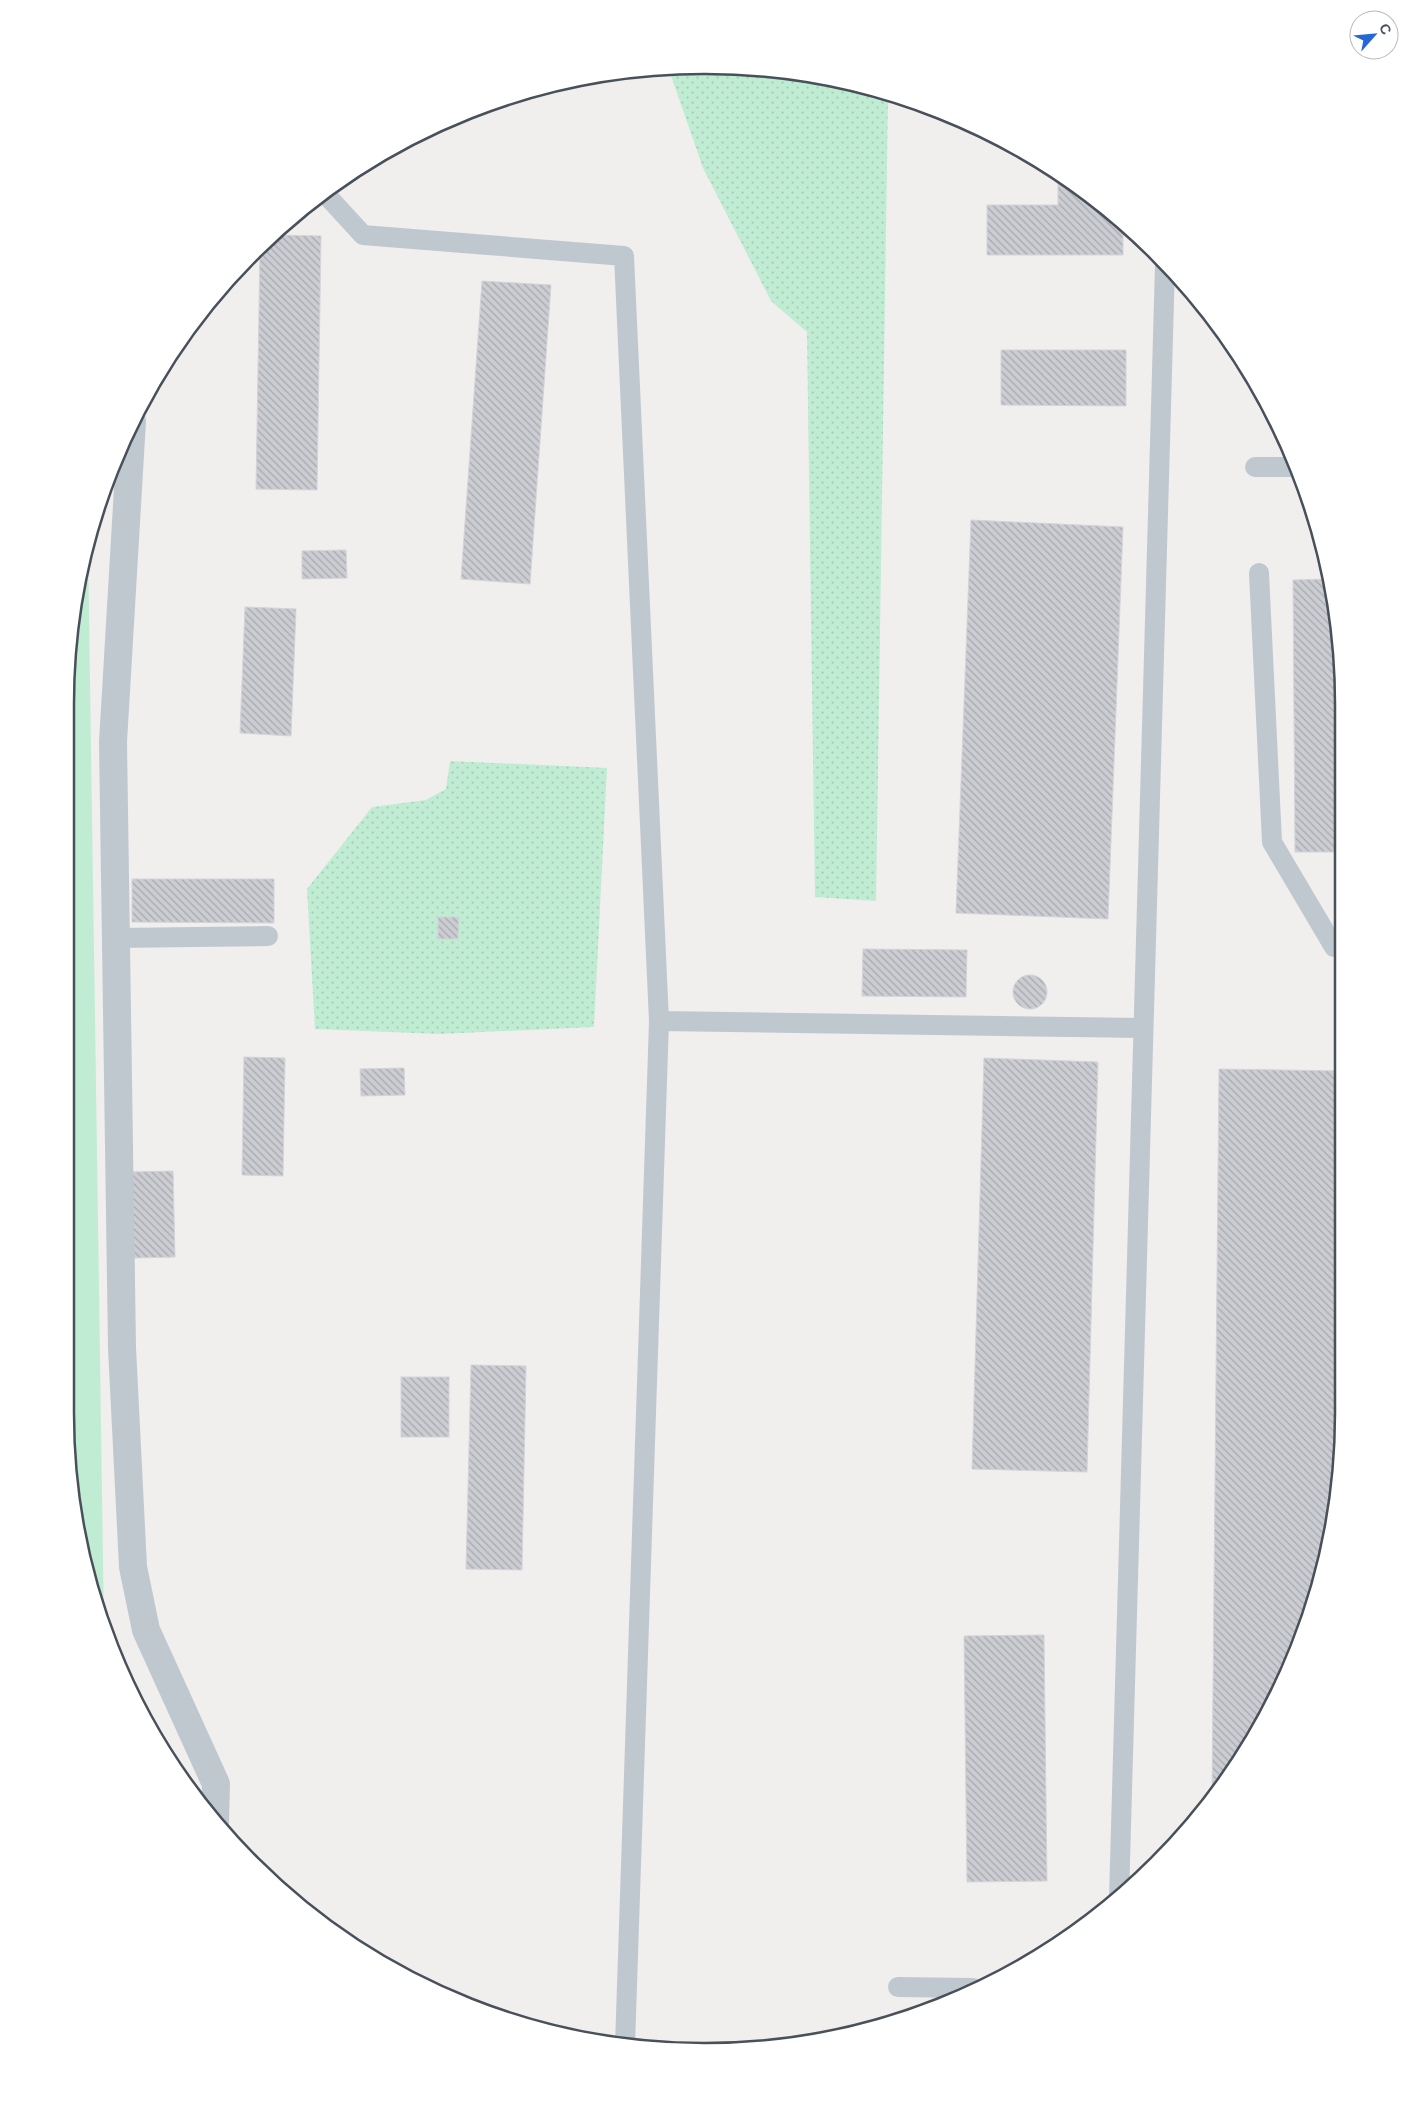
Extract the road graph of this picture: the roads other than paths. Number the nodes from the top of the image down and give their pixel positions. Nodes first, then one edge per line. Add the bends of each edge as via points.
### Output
1 (329, 198) edge
2 (1165, 273) edge
3 (131, 444) edge
4 (1255, 467) dead end
5 (1289, 467) edge
6 (1260, 573) dead end
7 (268, 936) dead end
8 (116, 938) junction
9 (1335, 947) edge
10 (658, 1021) junction
11 (1143, 1028) junction
12 (216, 1811) edge
13 (1119, 1888) edge
14 (898, 1987) dead end
15 (962, 1988) edge
16 (625, 2038) edge

1 - 10 lane via 364,236 624,256
2 - 11 lane
3 - 8 street via 113,742
4 - 5 lane
6 - 9 lane via 1272,842
7 - 8 lane
8 - 12 street via 122,1348 133,1567 146,1630 216,1784
10 - 11 lane
10 - 16 lane
11 - 13 lane
14 - 15 lane

